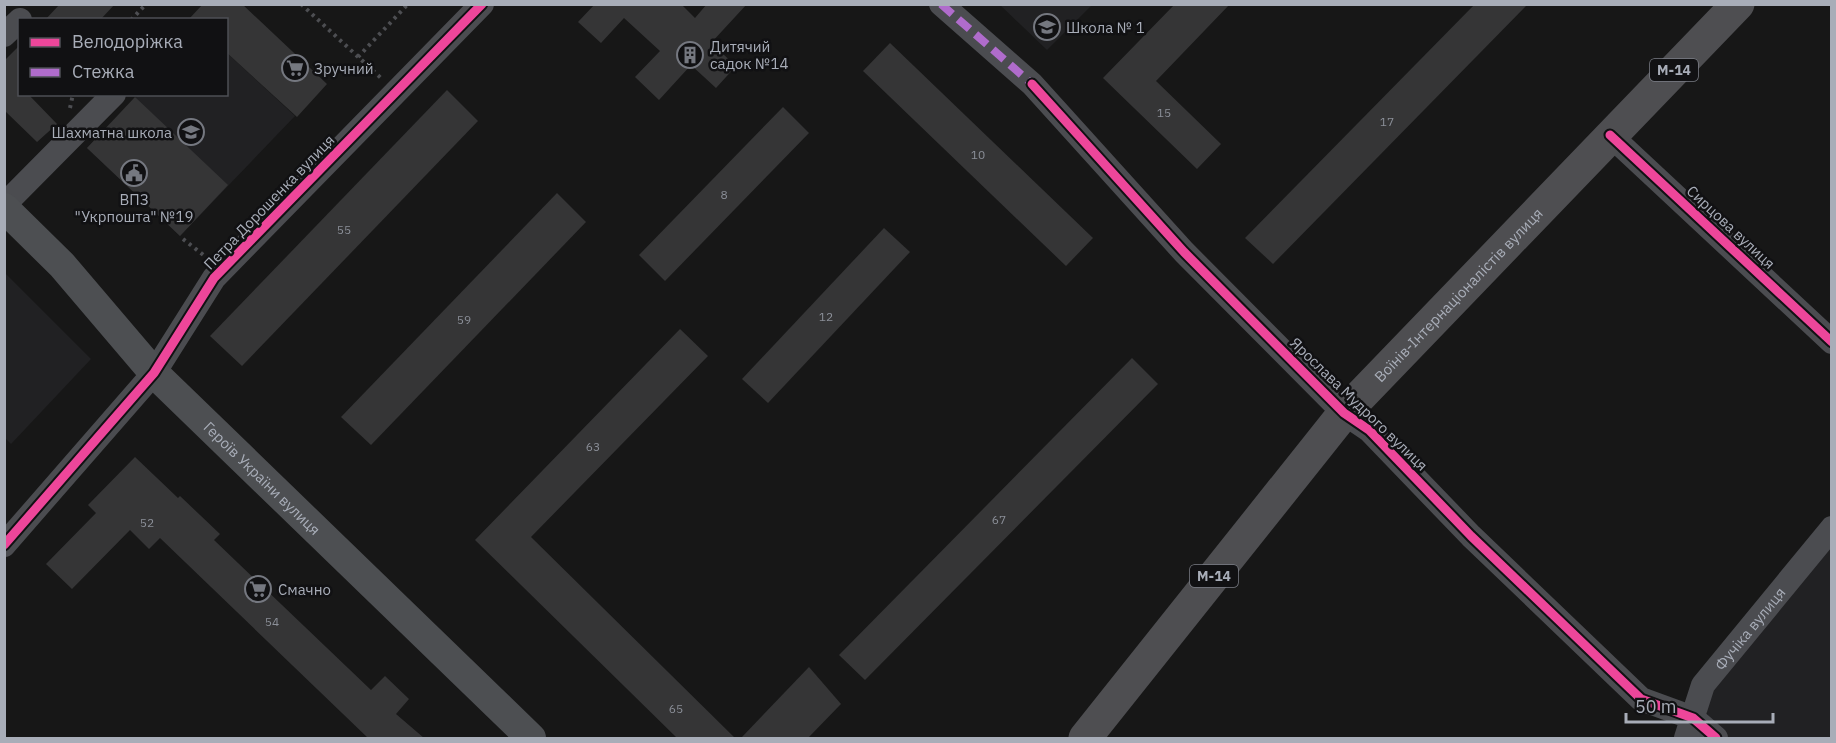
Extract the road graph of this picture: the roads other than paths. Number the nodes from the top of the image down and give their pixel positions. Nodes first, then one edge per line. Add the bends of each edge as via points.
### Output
1 (35, 4) edge
2 (482, 4) edge
3 (941, 4) edge
4 (1738, 4) edge
5 (22, 18) edge
6 (18, 22) edge
7 (4, 35) edge
8 (112, 96) edge
9 (1610, 135) junction
10 (4, 206) edge
11 (1832, 342) edge
12 (154, 373) junction
13 (1344, 413) junction
14 (1832, 528) edge
15 (4, 545) edge
16 (1689, 728) edge
17 (531, 738) edge
18 (1085, 738) edge
19 (1716, 738) edge

1 - 5 street
2 - 12 street, Петра Дорошенка вулиця via 214,278
3 - 13 street, Ярослава Мудрого вулиця via 1032,84 1184,252
4 - 9 highway, Воїнів-Інтернаціоналістів вулиця / М-14
6 - 7 street
8 - 10 street
9 - 11 street, Сирцова вулиця
9 - 13 highway, Воїнів-Інтернаціоналістів вулиця / М-14
10 - 12 main road, Героїв України вулиця via 62,265
12 - 15 street, Петра Дорошенка вулиця
12 - 17 main road, Героїв України вулиця
13 - 16 street, Ярослава Мудрого вулиця via 1369,430 1471,536 1641,699
13 - 18 highway, Воїнів-Інтернаціоналістів вулиця / М-14
14 - 16 street, Фучіка вулиця via 1703,685
16 - 19 street, Ярослава Мудрого вулиця

